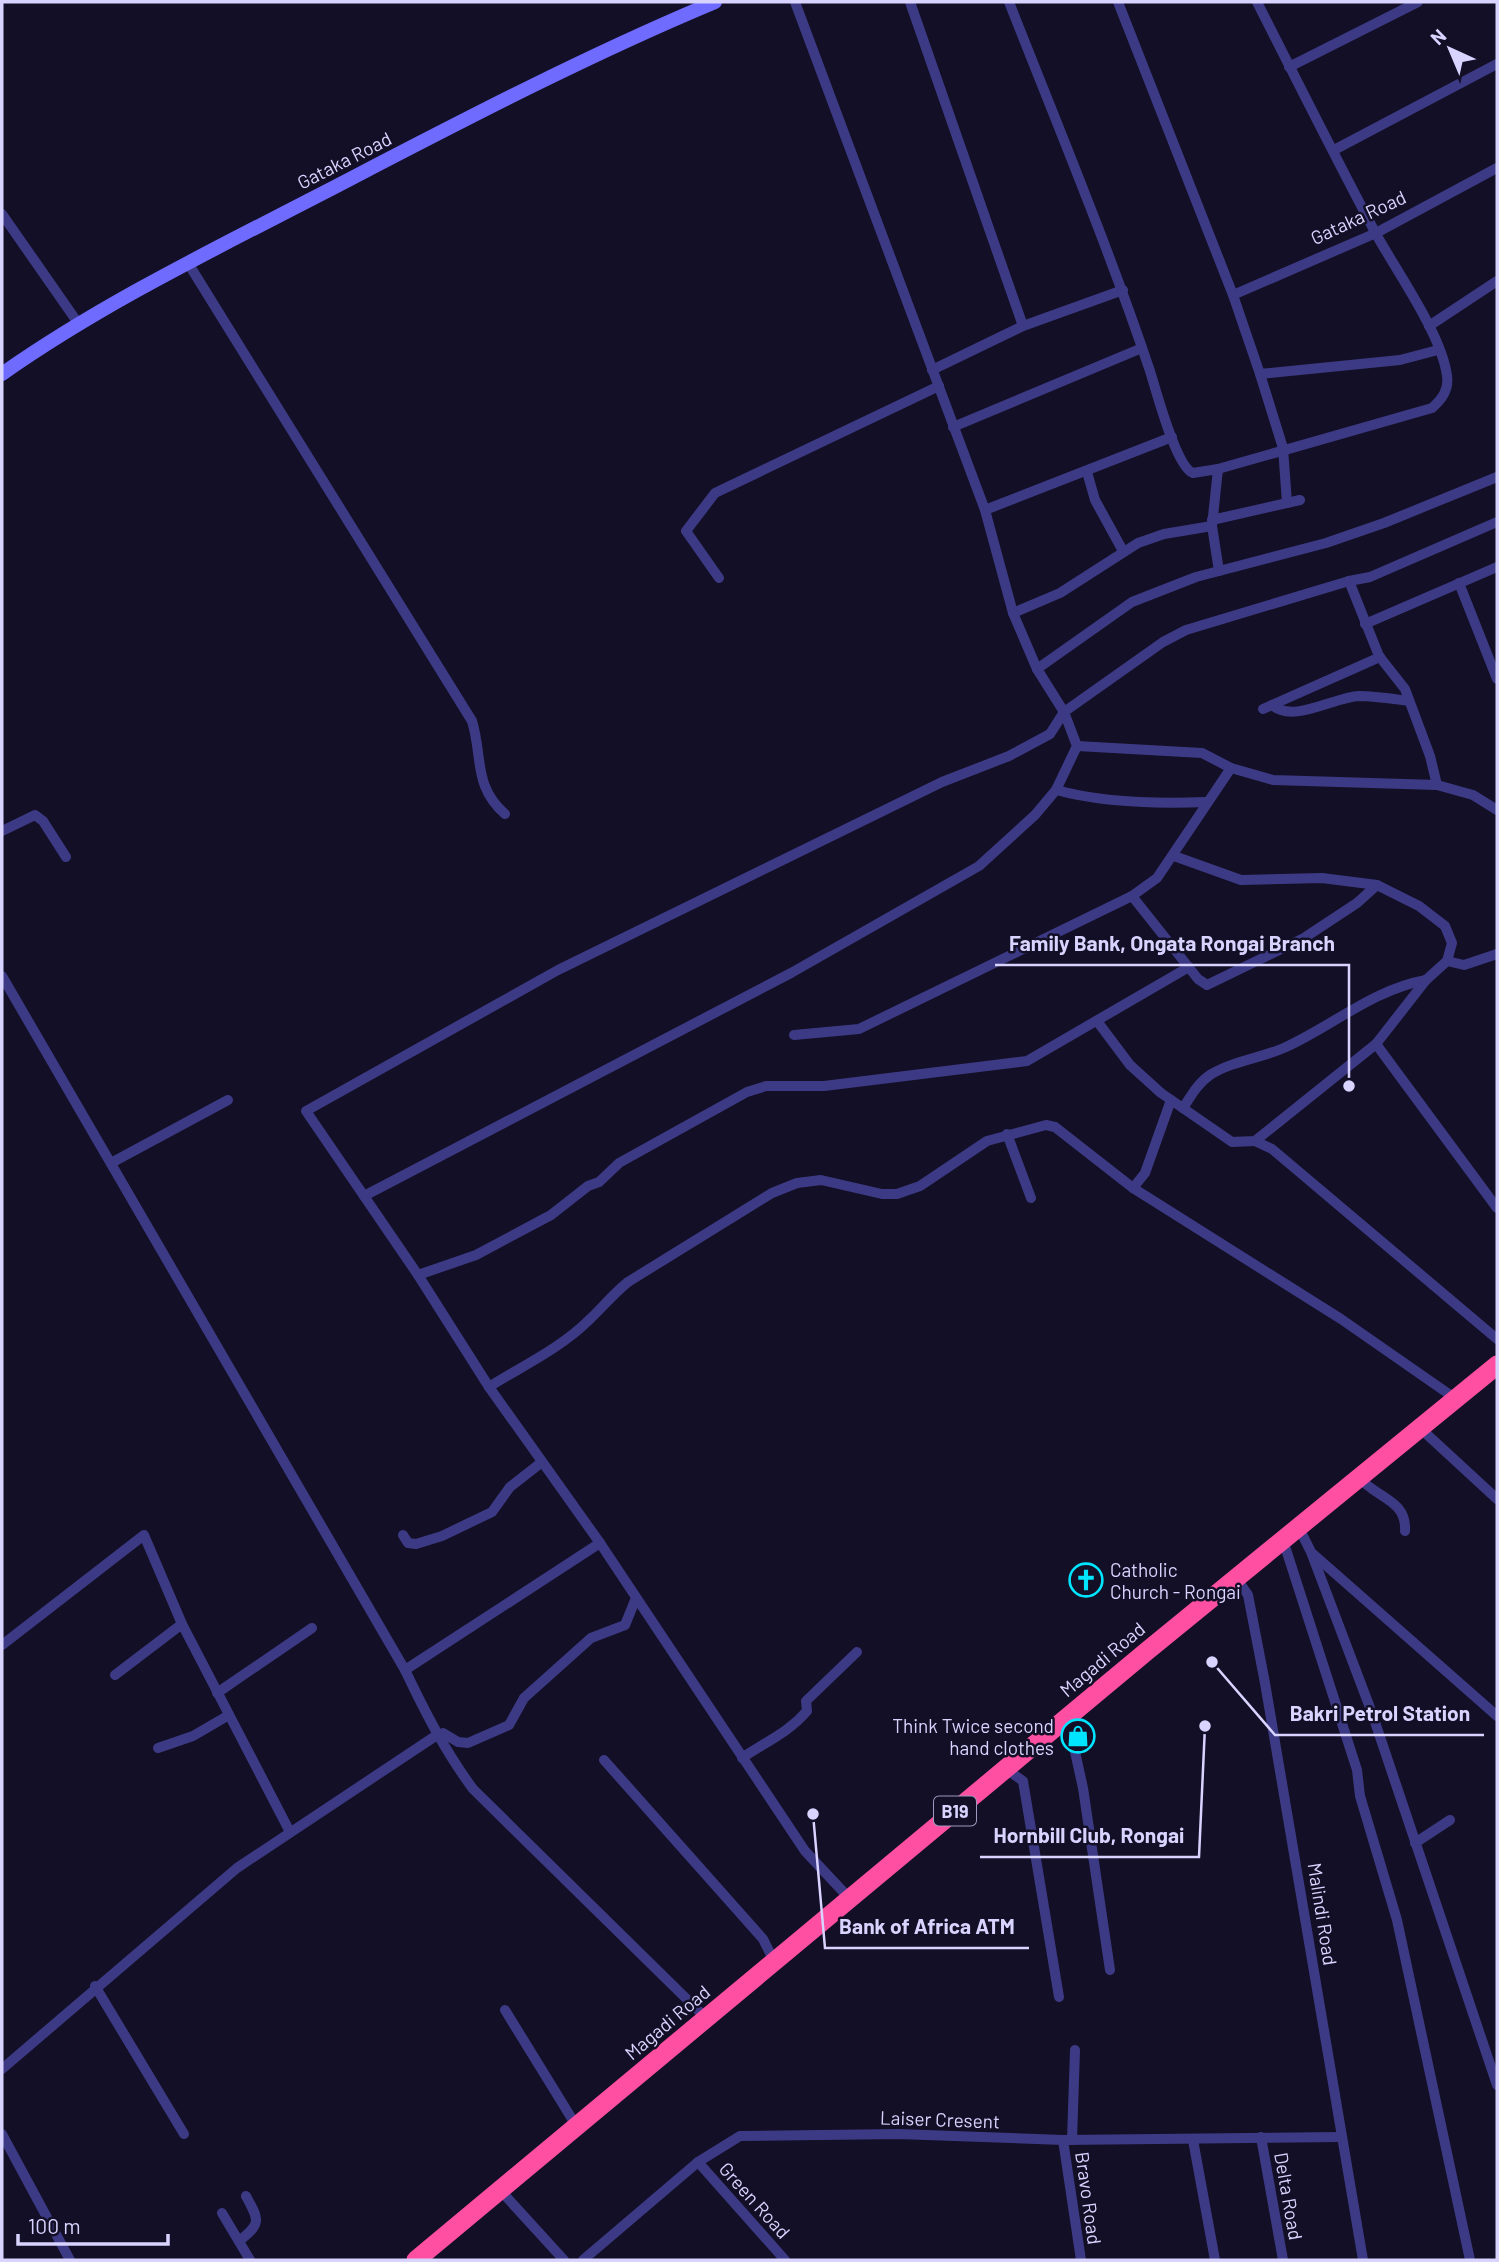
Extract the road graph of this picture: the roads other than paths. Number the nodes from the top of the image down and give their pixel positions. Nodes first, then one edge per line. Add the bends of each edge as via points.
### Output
1 (715, 2) edge
2 (795, 2) edge
3 (910, 2) edge
4 (1009, 2) edge
5 (1118, 2) edge
6 (1256, 2) edge
7 (1418, 2) edge
8 (1497, 64) edge
9 (1289, 67) junction
10 (1334, 149) junction
11 (1497, 168) edge
12 (2, 214) edge
13 (1376, 233) junction
14 (188, 263) junction
15 (1497, 281) edge
16 (1123, 290) junction
17 (1233, 295) junction
18 (78, 323) junction
19 (1023, 326) junction
20 (1429, 326) junction
21 (1142, 348) junction
22 (1438, 350) junction
23 (932, 370) junction
24 (2, 374) edge
25 (1260, 374) junction
26 (939, 386) junction
27 (953, 427) junction
28 (1172, 437) junction
29 (1283, 448) junction
30 (1217, 469) junction
31 (1087, 472) junction
32 (1497, 477) edge
33 (1300, 500) dead end
34 (1287, 503) junction
35 (985, 510) junction
36 (1497, 522) edge
37 (1212, 523) junction
38 (1123, 551) junction
39 (1497, 566) edge
40 (1219, 570) junction
41 (719, 578) dead end
42 (1349, 581) junction
43 (1459, 583) junction
44 (1013, 613) junction
45 (1366, 624) junction
46 (1380, 657) junction
47 (1037, 669) junction
48 (1497, 679) edge
49 (1409, 701) junction
50 (1064, 712) junction
51 (1077, 746) junction
52 (1231, 768) junction
53 (1437, 785) junction
54 (1056, 790) junction
55 (1206, 802) junction
56 (1497, 810) edge
57 (505, 814) dead end
58 (2, 831) edge
59 (1174, 856) junction
60 (66, 858) dead end
61 (1377, 885) junction
62 (1132, 896) junction
63 (1497, 954) edge
64 (1447, 961) junction
65 (1189, 967) junction
66 (2, 976) edge
67 (1426, 980) junction
68 (1097, 1021) junction
69 (794, 1035) dead end
70 (1376, 1044) junction
71 (228, 1100) dead end
72 (1171, 1100) junction
73 (1183, 1108) junction
74 (1007, 1135) junction
75 (1255, 1141) junction
76 (111, 1163) junction
77 (1133, 1188) junction
78 (364, 1196) junction
79 (1031, 1198) dead end
80 (1497, 1208) edge
81 (418, 1275) junction
82 (1497, 1339) edge
83 (1495, 1372) edge
84 (489, 1387) junction
85 (1456, 1399) junction
86 (1420, 1428) junction
87 (542, 1462) junction
88 (1359, 1477) junction
89 (1497, 1499) edge
90 (1299, 1528) junction
91 (1405, 1531) dead end
92 (403, 1535) dead end
93 (1283, 1540) junction
94 (600, 1543) junction
95 (1311, 1552) junction
96 (1236, 1578) junction
97 (636, 1598) junction
98 (182, 1624) junction
99 (312, 1628) dead end
100 (2, 1645) edge
101 (857, 1652) dead end
102 (405, 1670) junction
103 (115, 1675) dead end
104 (217, 1693) junction
105 (229, 1715) junction
106 (1497, 1716) edge
107 (1061, 1722) junction
108 (440, 1734) junction
109 (158, 1748) dead end
110 (742, 1758) junction
111 (604, 1760) dead end
112 (1006, 1769) junction
113 (1450, 1820) dead end
114 (290, 1832) junction
115 (1415, 1843) junction
116 (850, 1899) junction
117 (774, 1961) junction
118 (1110, 1970) dead end
119 (95, 1986) junction
120 (1059, 1997) dead end
121 (505, 2010) dead end
122 (706, 2018) junction
123 (1075, 2050) dead end
124 (2, 2069) edge
125 (1497, 2085) edge
126 (577, 2127) junction
127 (2, 2134) edge
128 (184, 2134) dead end
129 (1261, 2137) junction
130 (1340, 2137) junction
131 (1067, 2140) junction
132 (1194, 2140) junction
133 (698, 2162) junction
134 (500, 2190) junction
135 (246, 2196) dead end
136 (222, 2213) dead end
137 (239, 2241) junction
138 (70, 2260) edge
139 (250, 2260) edge
140 (416, 2260) edge
141 (564, 2260) edge
142 (583, 2260) edge
143 (785, 2260) edge
144 (1081, 2260) edge
145 (1215, 2260) edge
146 (1283, 2260) edge
147 (1363, 2260) edge
148 (1469, 2260) edge

1 - 14 street, Gataka Road via 552,74
2 - 23 street
3 - 19 street
4 - 16 street
5 - 17 street
6 - 9 street
7 - 9 street
8 - 10 street
9 - 10 street
10 - 13 street
11 - 13 street, Gataka Road
12 - 18 street
13 - 17 street, Gataka Road
13 - 20 street
14 - 18 street, Gataka Road
14 - 57 street via 472,721 486,795
15 - 20 street
16 - 19 street
16 - 21 street
17 - 25 street
18 - 24 street, Gataka Road
19 - 23 street
20 - 22 street
21 - 27 street
21 - 28 street
22 - 25 street via 1400,360
22 - 29 street via 1447,387 1432,408
23 - 26 street
25 - 29 street
26 - 27 street
26 - 41 street via 712,496 686,531
27 - 35 street
28 - 30 street via 1188,471
28 - 31 street
29 - 30 street
29 - 34 street
30 - 37 street
31 - 35 street
31 - 38 street
32 - 40 street via 1326,543
33 - 34 street
34 - 37 street
35 - 44 street
36 - 42 street via 1390,570
37 - 38 street via 1164,534
37 - 40 street
38 - 44 street via 1060,593
39 - 43 street
40 - 47 street via 1132,602
42 - 45 street
42 - 50 street via 1186,630
43 - 45 street
43 - 48 street
44 - 47 street
45 - 46 street
46 - 49 street
46 - 49 street via 1268,707 1301,710 1358,696
47 - 50 street
49 - 53 street
50 - 51 street
50 - 78 street via 1050,734 1009,756 942,782 558,971 306,1111
51 - 52 street via 1202,753
51 - 54 street
52 - 53 street via 1273,780
52 - 55 street
53 - 56 street via 1473,795
54 - 55 street via 1165,804
54 - 78 street via 979,866 791,974
55 - 59 street
58 - 60 street via 34,815 43,821
59 - 61 street via 1241,880 1322,877
59 - 62 street via 1157,878
61 - 64 street via 1419,906 1445,926 1452,943
61 - 65 street via 1304,938 1216,984 1207,985
62 - 65 street
62 - 69 street via 859,1028
63 - 64 street via 1464,965
64 - 67 street
65 - 68 street
66 - 76 street
67 - 70 street
67 - 73 street via 1398,985 1294,1043 1211,1074
68 - 72 street via 1130,1065
68 - 81 street via 1027,1061 824,1086 766,1086 747,1092 619,1163 600,1182 551,1215 476,1255
70 - 75 street
70 - 80 street
71 - 76 street
72 - 73 street
72 - 77 street via 1145,1173
73 - 75 street via 1233,1142
74 - 77 street via 1030,1127 1055,1127
74 - 79 street
74 - 84 street via 987,1141 919,1186 897,1195 821,1180 772,1193 628,1282 571,1334
75 - 82 street via 1272,1149
76 - 102 street
77 - 85 street via 1341,1319
78 - 81 street
81 - 84 street
83 - 85 highway, Magadi Road / B19
84 - 87 street
85 - 86 highway, Magadi Road / B19
86 - 88 highway, Magadi Road / B19
86 - 89 street
87 - 92 street via 510,1487 492,1513 416,1544 408,1543
87 - 94 street
88 - 90 highway, Magadi Road / B19
88 - 91 street via 1369,1490 1397,1504 1406,1519
90 - 93 highway, Magadi Road / B19
90 - 95 street
93 - 96 highway, Magadi Road / B19
93 - 148 street via 1357,1770 1360,1796 1397,1920
94 - 97 street
94 - 102 street
95 - 106 street
95 - 115 street
96 - 107 highway, Magadi Road / B19
96 - 130 street, Malindi Road via 1248,1595 1265,1683
97 - 108 street via 625,1625 591,1638 524,1698 509,1726 468,1743
97 - 110 street
98 - 100 street via 146,1537 140,1535
98 - 103 street
98 - 104 street
99 - 104 street
101 - 110 street via 806,1701 807,1711 788,1732
102 - 108 street
104 - 105 street
105 - 109 street via 193,1736
105 - 114 street
107 - 112 highway, Magadi Road / B19
107 - 118 street via 1072,1738 1078,1763
108 - 114 street
108 - 122 street via 473,1789
110 - 116 street via 805,1851
111 - 117 street via 763,1939
112 - 116 highway, Magadi Road / B19
112 - 120 street via 1023,1781
113 - 115 street
114 - 119 street via 237,1868
115 - 125 street
116 - 117 highway, Magadi Road / B19
117 - 122 highway, Magadi Road / B19
119 - 124 street
119 - 128 street
121 - 126 street
122 - 126 highway, Magadi Road / B19
123 - 131 street, Bravo Road
126 - 134 highway, Magadi Road / B19
127 - 138 street
129 - 130 street, Laiser Cresent
129 - 132 street, Laiser Cresent
129 - 146 street, Delta Road
130 - 147 street, Malindi Road
131 - 132 street, Laiser Cresent
131 - 133 street, Laiser Cresent via 898,2134 740,2136
131 - 144 street, Bravo Road
132 - 145 street
133 - 142 street, Laiser Cresent
133 - 143 street, Green Road
134 - 140 highway, Magadi Road / B19
134 - 141 street
135 - 137 street via 257,2218
136 - 137 street
137 - 139 street

